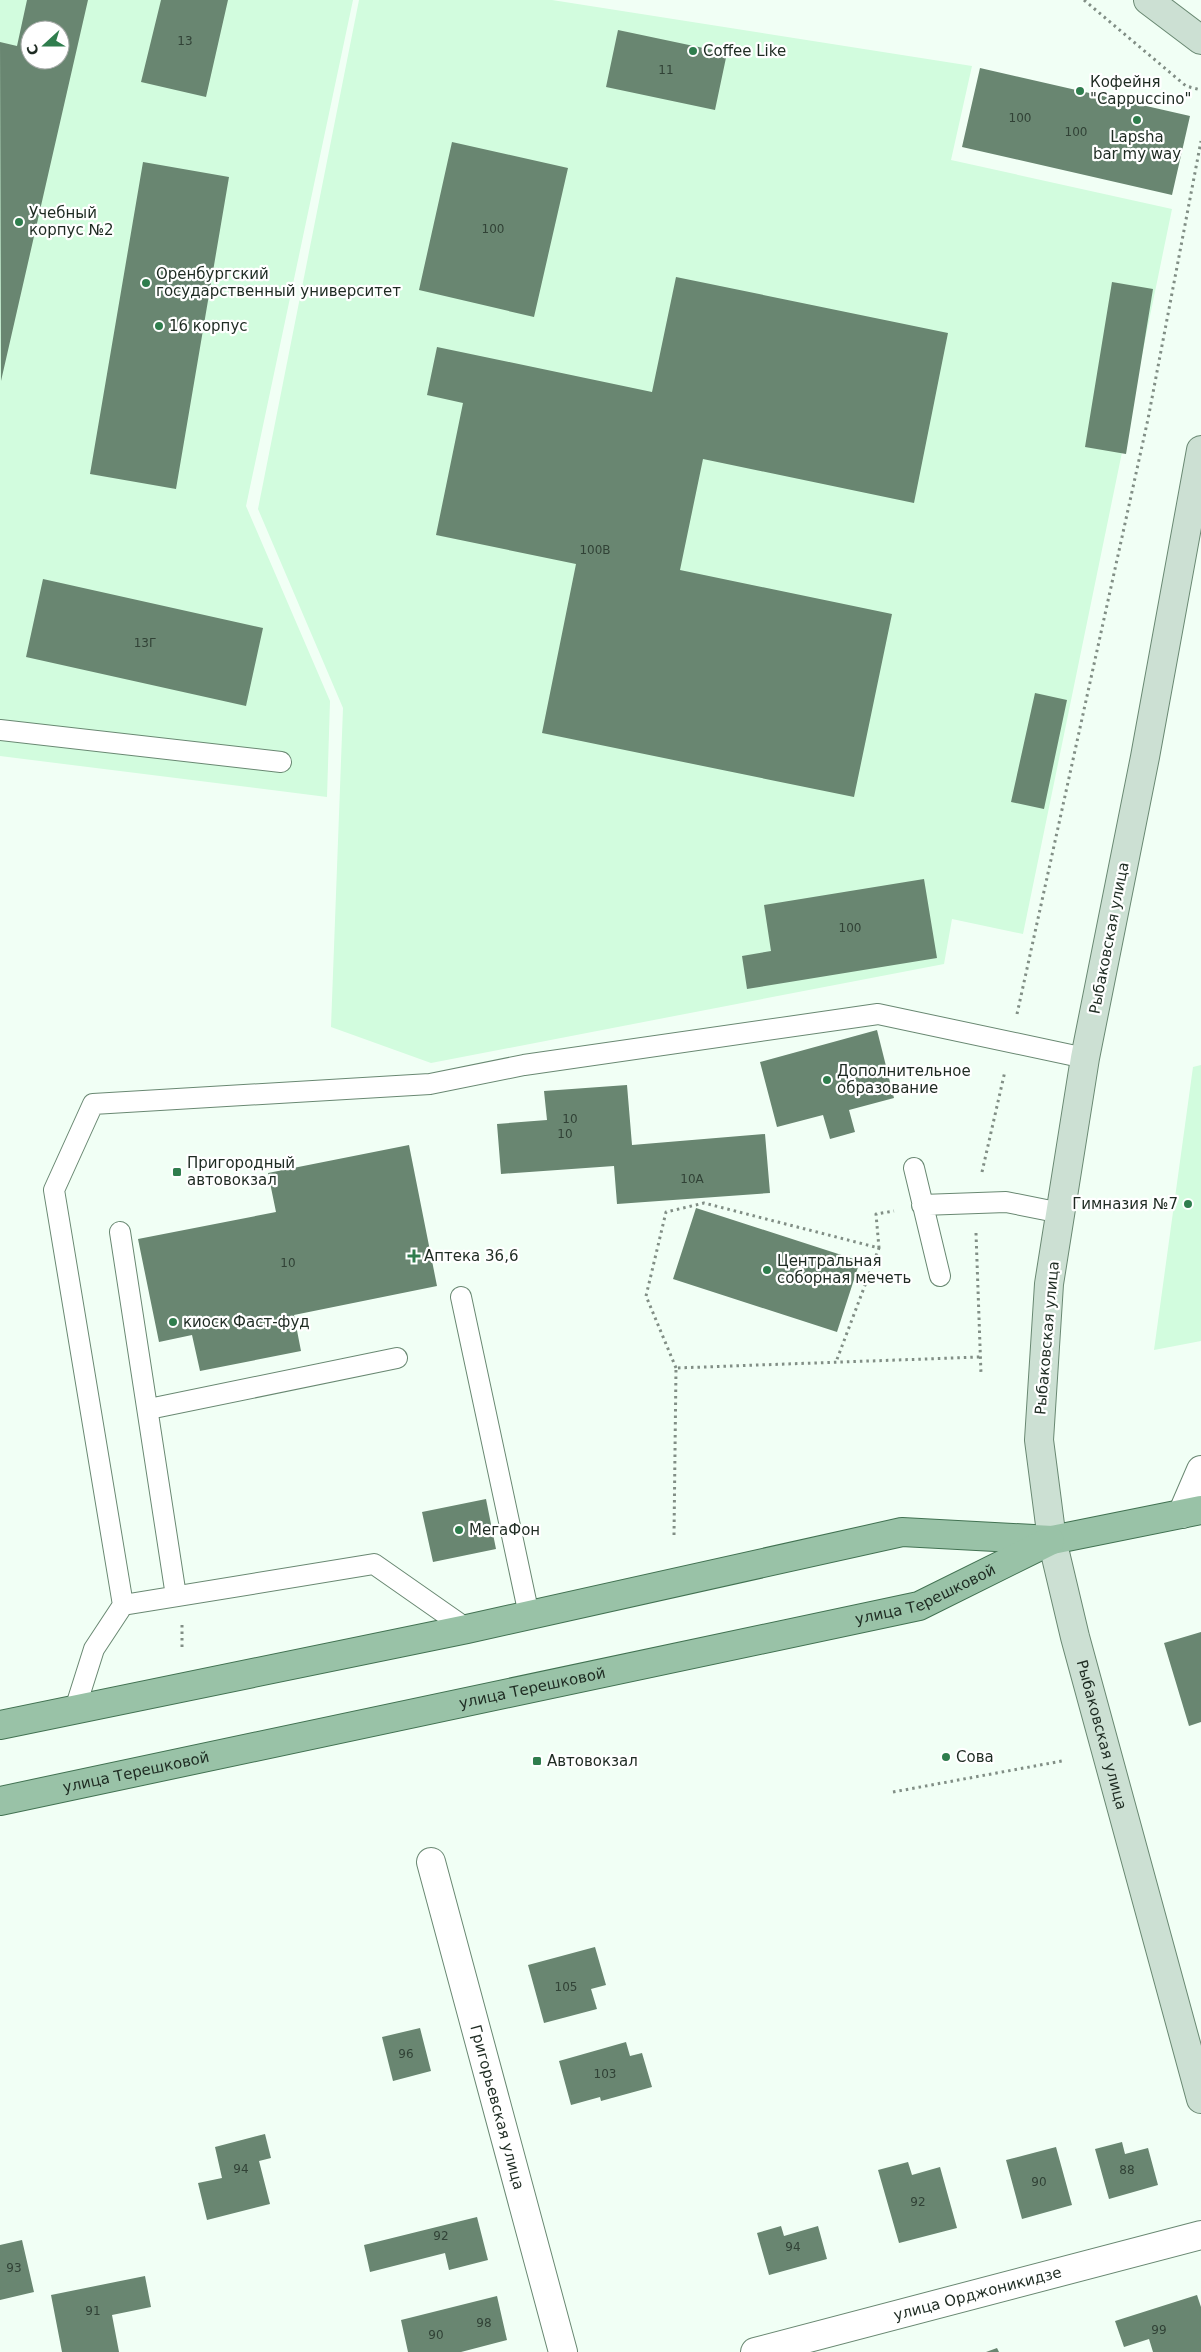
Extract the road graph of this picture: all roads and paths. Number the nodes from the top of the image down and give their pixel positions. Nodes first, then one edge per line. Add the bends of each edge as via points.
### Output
1 (1084, 0) edge
2 (1148, 0) edge
3 (1201, 40) edge
4 (1201, 90) edge
5 (1201, 141) edge
6 (1201, 450) edge
7 (0, 730) edge
8 (281, 762) dead end
9 (1011, 1042) junction
10 (1086, 1058) junction
11 (914, 1168) dead end
12 (975, 1204) junction
13 (922, 1205) junction
14 (1061, 1213) junction
15 (120, 1232) dead end
16 (879, 1248) junction
17 (940, 1276) dead end
18 (461, 1297) dead end
19 (980, 1357) junction
20 (397, 1358) dead end
21 (836, 1362) junction
22 (676, 1368) junction
23 (981, 1374) dead end
24 (148, 1409) junction
25 (1201, 1470) edge
26 (1192, 1512) edge
27 (674, 1535) dead end
28 (1052, 1540) junction
29 (176, 1596) junction
30 (123, 1605) junction
31 (530, 1614) junction
32 (467, 1629) junction
33 (75, 1709) junction
34 (0, 1725) edge
35 (1062, 1761) dead end
36 (893, 1792) dead end
37 (0, 1801) edge
38 (430, 1862) dead end
39 (1201, 2099) edge
40 (1201, 2235) edge
41 (563, 2352) edge
42 (755, 2352) edge

1 - 4 path via 1186,86
2 - 3 main road
5 - 9 path via 1148,419
6 - 10 main road, Рыбаковская улица
7 - 8 lane
9 - 10 lane
9 - 12 path
9 - 30 lane via 878,1014 524,1066 430,1084 93,1104 54,1190
10 - 14 main road, Рыбаковская улица
11 - 13 lane
12 - 13 lane
12 - 14 lane via 1006,1202
12 - 19 path
13 - 16 path via 876,1214
13 - 17 lane
14 - 28 main road, Рыбаковская улица via 1049,1284 1040,1440
15 - 24 lane
16 - 21 path
16 - 22 path via 704,1203 666,1212 646,1296
18 - 31 lane
19 - 21 path
19 - 23 path
20 - 24 lane
21 - 22 path
22 - 27 path
24 - 29 lane
25 - 26 street
26 - 28 main road, улица Терешковой
28 - 31 main road, улица Терешковой via 902,1532
28 - 37 main road, улица Терешковой via 919,1606
28 - 39 main road, Рыбаковская улица via 1075,1637
29 - 30 lane
29 - 32 lane via 374,1564
30 - 33 lane via 94,1649
31 - 32 main road, улица Терешковой
32 - 33 main road, улица Терешковой
33 - 34 main road, улица Терешковой
35 - 36 path
38 - 41 street, Григорьевская улица
40 - 42 street, улица Орджоникидзе

